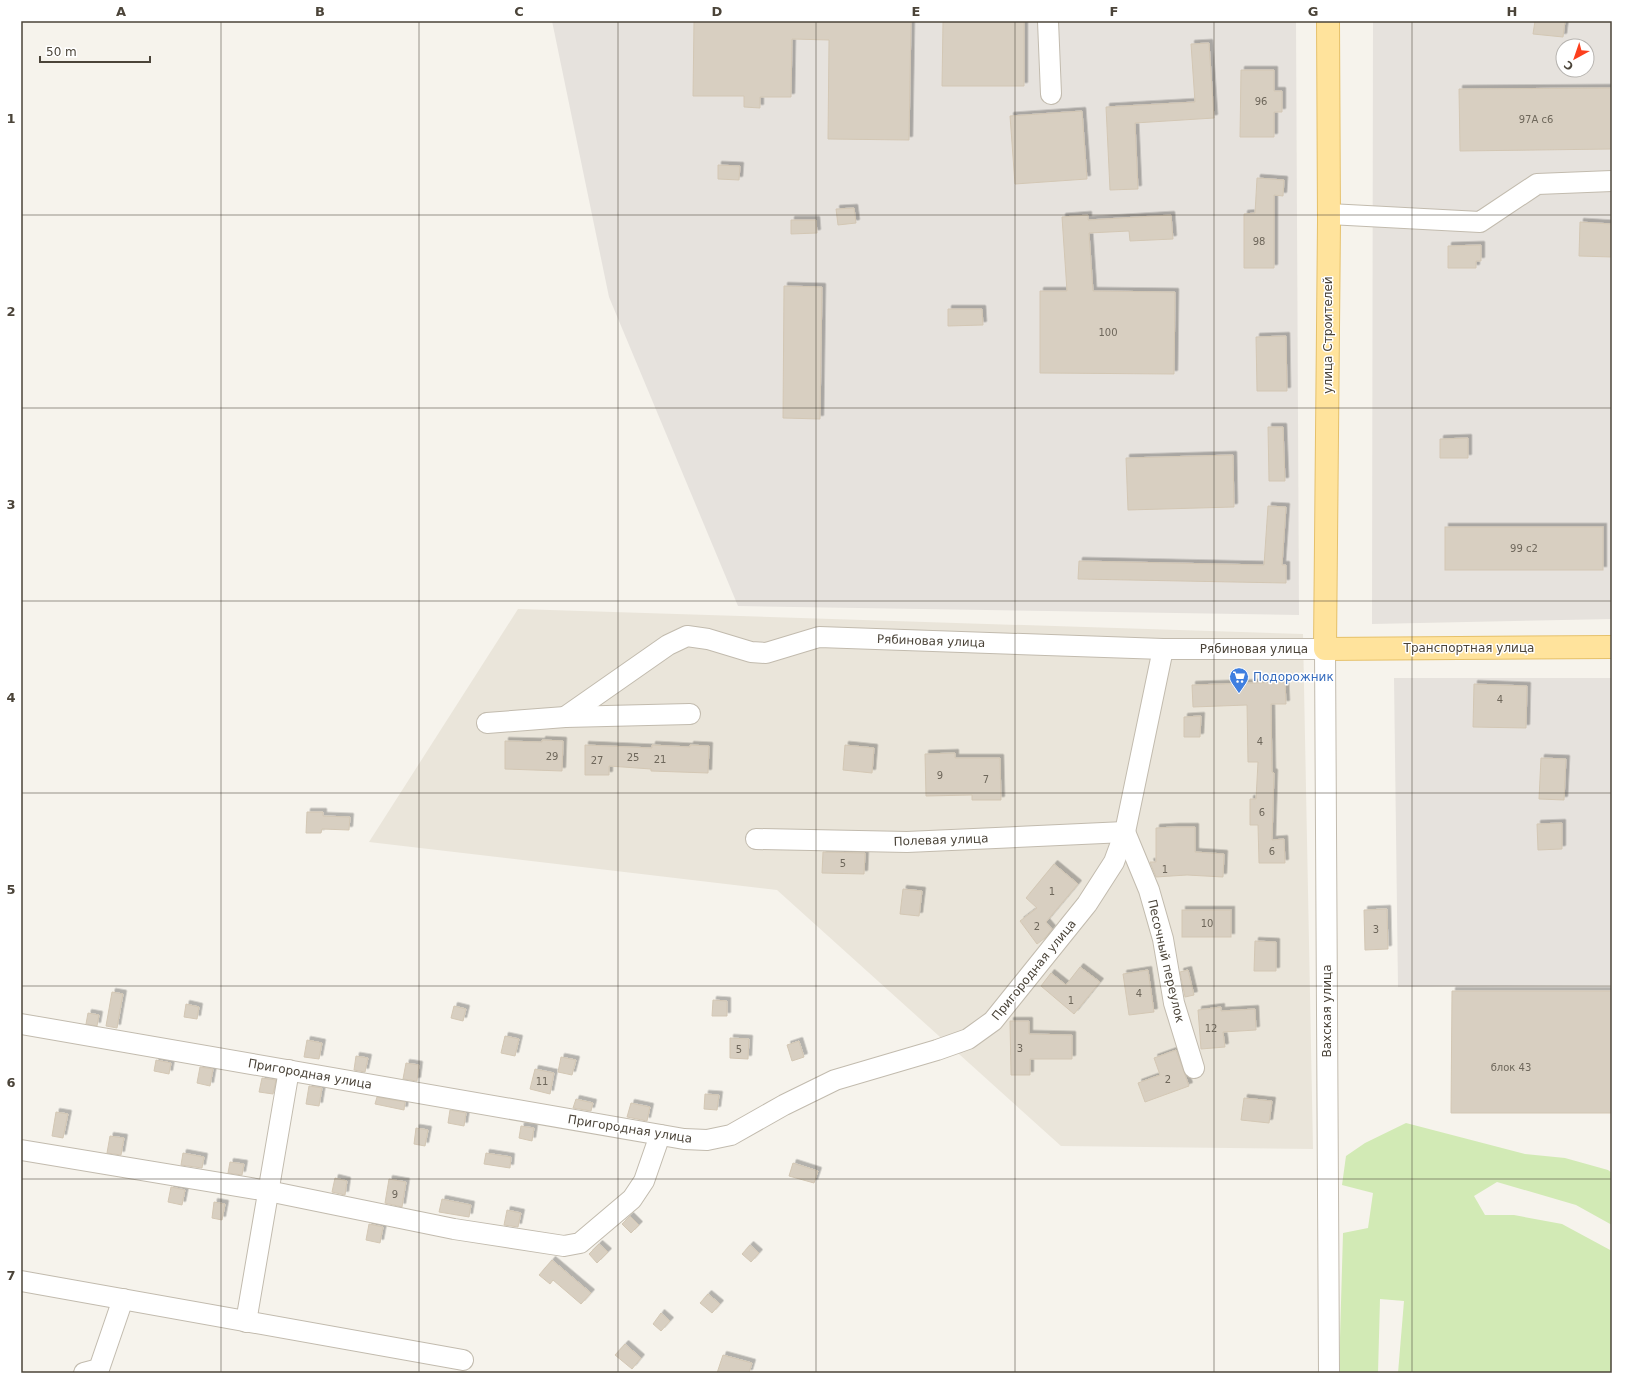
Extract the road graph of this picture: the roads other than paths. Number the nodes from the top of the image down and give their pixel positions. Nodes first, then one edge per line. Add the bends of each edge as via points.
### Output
1 (1048, 21) edge
2 (1328, 21) edge
3 (1051, 94) dead end
4 (1612, 181) edge
5 (1329, 214) junction
6 (1612, 647) edge
7 (1163, 649) junction
8 (1326, 649) junction
9 (690, 714) dead end
10 (565, 717) junction
11 (487, 722) dead end
12 (1125, 832) junction
13 (756, 839) dead end
14 (21, 1024) edge
15 (1194, 1068) dead end
16 (289, 1070) junction
17 (660, 1135) junction
18 (21, 1150) edge
19 (268, 1191) junction
20 (21, 1280) edge
21 (123, 1299) junction
22 (246, 1322) junction
23 (463, 1360) dead end
24 (84, 1373) edge
25 (1329, 1373) edge

1 - 3 street
2 - 5 main road, улица Строителей
4 - 5 street via 1537,184 1480,222
5 - 8 main road, улица Строителей
6 - 8 main road, Транспортная улица
7 - 8 street, Рябиновая улица
7 - 10 street, Рябиновая улица via 819,637 766,654 687,636 668,645
7 - 12 street, Пригородная улица
8 - 25 street, Вахская улица
9 - 10 street
10 - 11 street
12 - 13 street, Полевая улица via 907,842
12 - 15 street, Песочный переулок via 1149,890 1163,939 1174,1003
12 - 17 street, Пригородная улица via 1114,862 1087,904 993,1021 968,1039 835,1080 731,1135 707,1140
14 - 16 street, Пригородная улица
16 - 17 street, Пригородная улица
16 - 19 street
17 - 19 street via 644,1181 632,1199 580,1243 564,1246 454,1229
18 - 19 street
19 - 22 street
20 - 21 street
21 - 22 street
21 - 24 street via 99,1369
22 - 23 street

